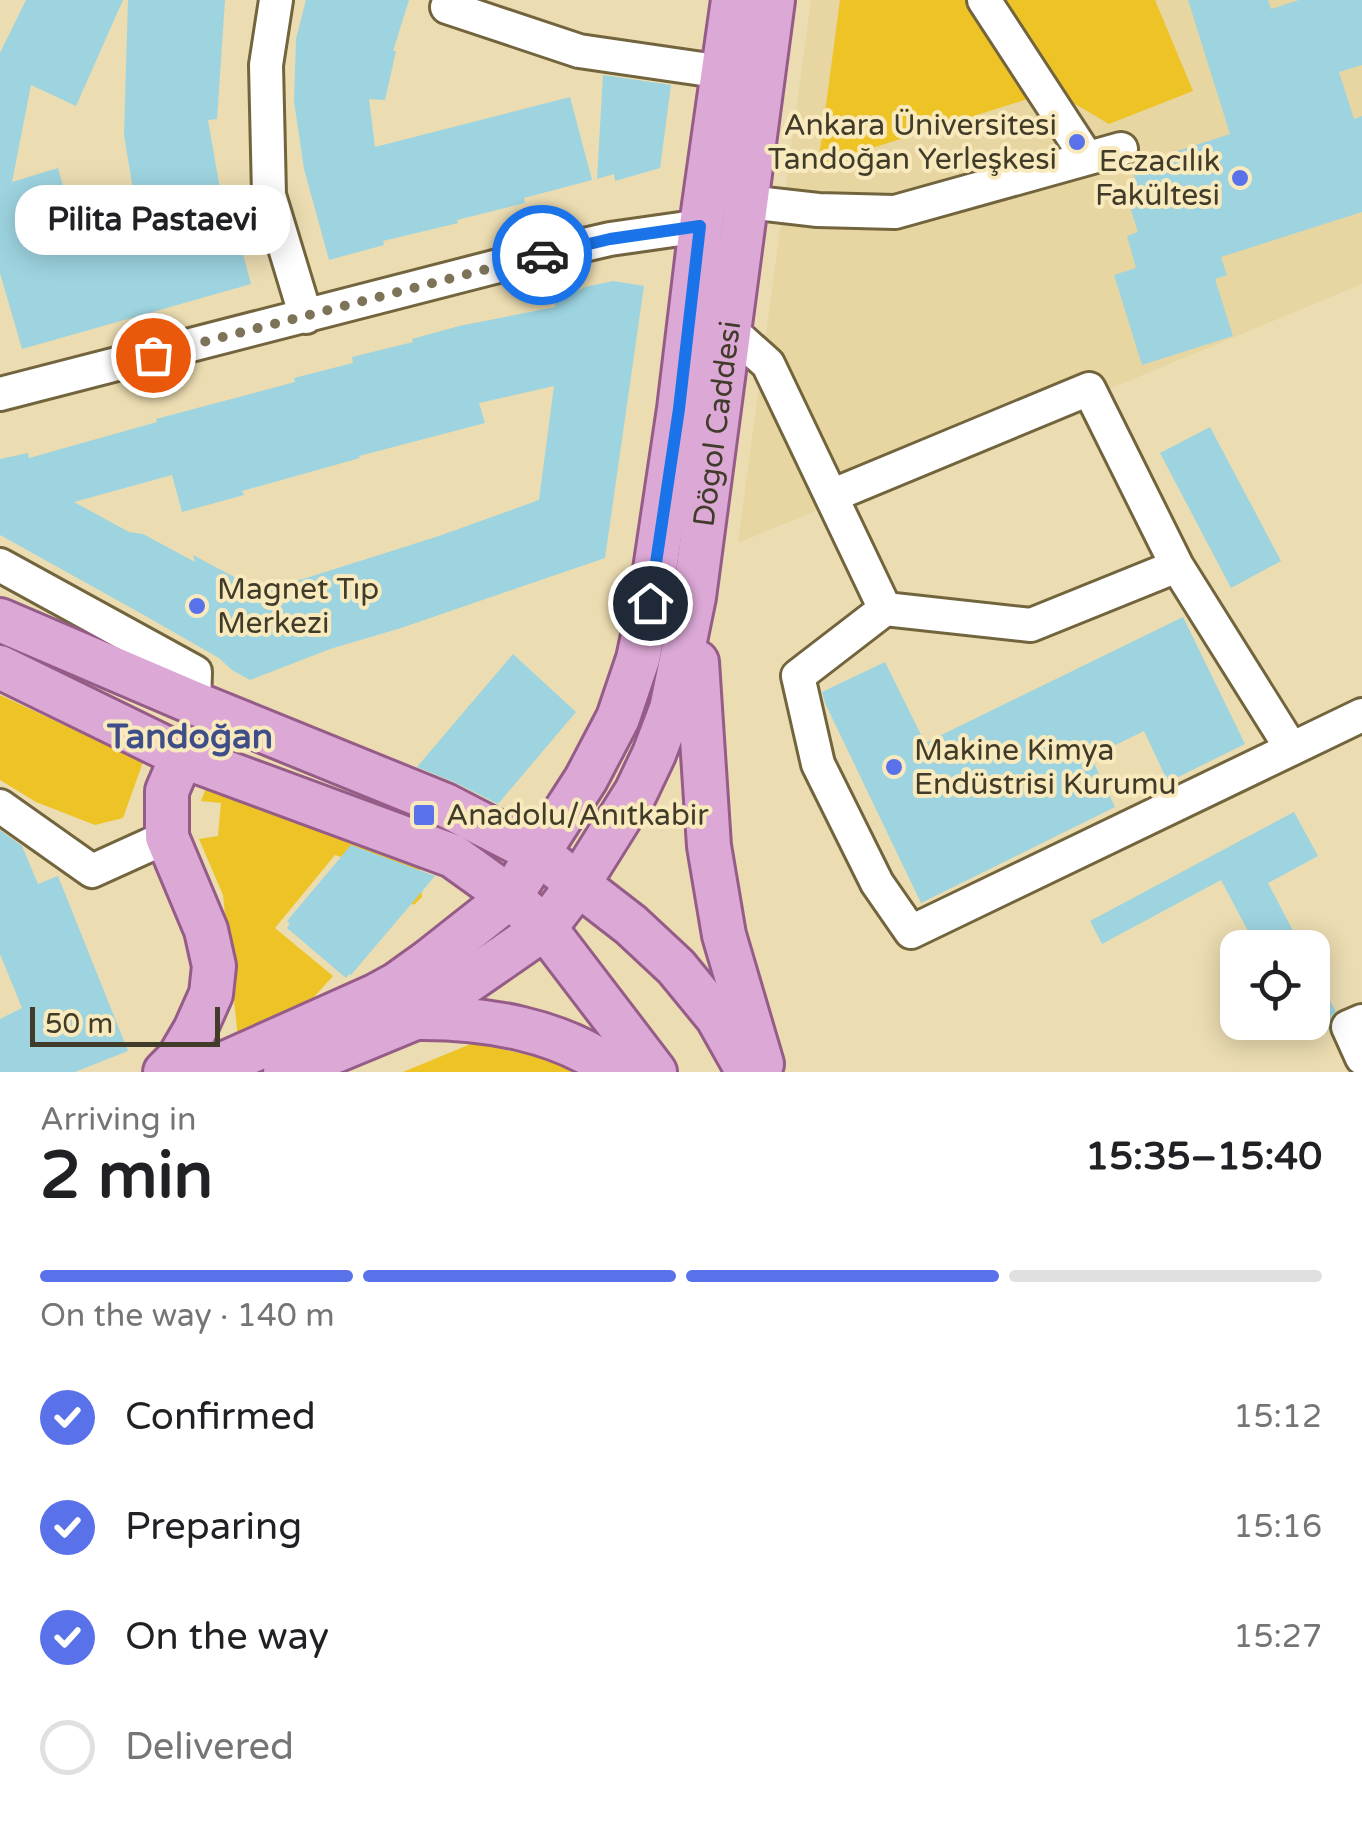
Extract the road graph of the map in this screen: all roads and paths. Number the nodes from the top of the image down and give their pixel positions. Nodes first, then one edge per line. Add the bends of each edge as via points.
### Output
1 (276, 0) edge
2 (450, 0) edge
3 (732, 0) edge
4 (774, 0) edge
5 (984, 0) edge
6 (723, 72) junction
7 (1121, 149) dead end
8 (1087, 158) junction
9 (748, 202) junction
10 (700, 226) junction
11 (306, 316) junction
12 (729, 329) junction
13 (0, 394) edge
14 (831, 496) junction
15 (0, 566) edge
16 (1177, 566) junction
17 (694, 597) junction
18 (885, 609) junction
19 (0, 620) edge
20 (0, 667) edge
21 (194, 703) junction
22 (1361, 719) edge
23 (1291, 748) junction
24 (182, 756) junction
25 (0, 806) edge
26 (168, 837) junction
27 (538, 853) junction
28 (580, 884) junction
29 (510, 897) junction
30 (545, 928) junction
31 (415, 1018) junction
32 (1362, 1021) edge
33 (1362, 1058) edge
34 (165, 1072) edge
35 (205, 1072) edge
36 (285, 1072) edge
37 (617, 1072) edge
38 (655, 1072) edge
39 (748, 1072) edge
40 (764, 1072) edge

1 - 11 street via 266,66 269,195
2 - 6 street via 447,6 579,51
3 - 6 main road, Dögol Caddesi
4 - 9 main road, Dögol Caddesi
5 - 8 street
6 - 10 main road, Dögol Caddesi
7 - 8 street
8 - 9 street via 895,212
9 - 12 main road, Dögol Caddesi
10 - 11 street via 610,239
10 - 27 main road, Dögol Caddesi via 638,659 602,751
11 - 13 street
12 - 14 street via 768,364
12 - 17 main road, Dögol Caddesi
14 - 16 street via 1090,390
14 - 18 street
15 - 21 street via 195,672
16 - 18 street via 1031,626
16 - 23 street
17 - 28 main road, Dögol Caddesi via 671,709 654,754
17 - 40 main road via 709,846 724,934
18 - 23 street via 798,676 818,764 877,882 911,932
19 - 21 main road
20 - 24 main road
21 - 27 main road via 445,805
22 - 23 street
24 - 26 main road via 167,791
24 - 29 main road via 453,856
25 - 26 street via 92,871
26 - 34 main road via 214,966 211,994 195,1030
27 - 28 main road
27 - 29 main road, Dögol Caddesi
28 - 30 main road, Dögol Caddesi
28 - 39 main road via 676,968
29 - 30 main road
29 - 35 main road, Dögol Caddesi via 386,990
30 - 31 main road, Dögol Caddesi
30 - 38 main road
31 - 36 main road
31 - 37 main road via 504,1024
32 - 33 street via 1348,1028

